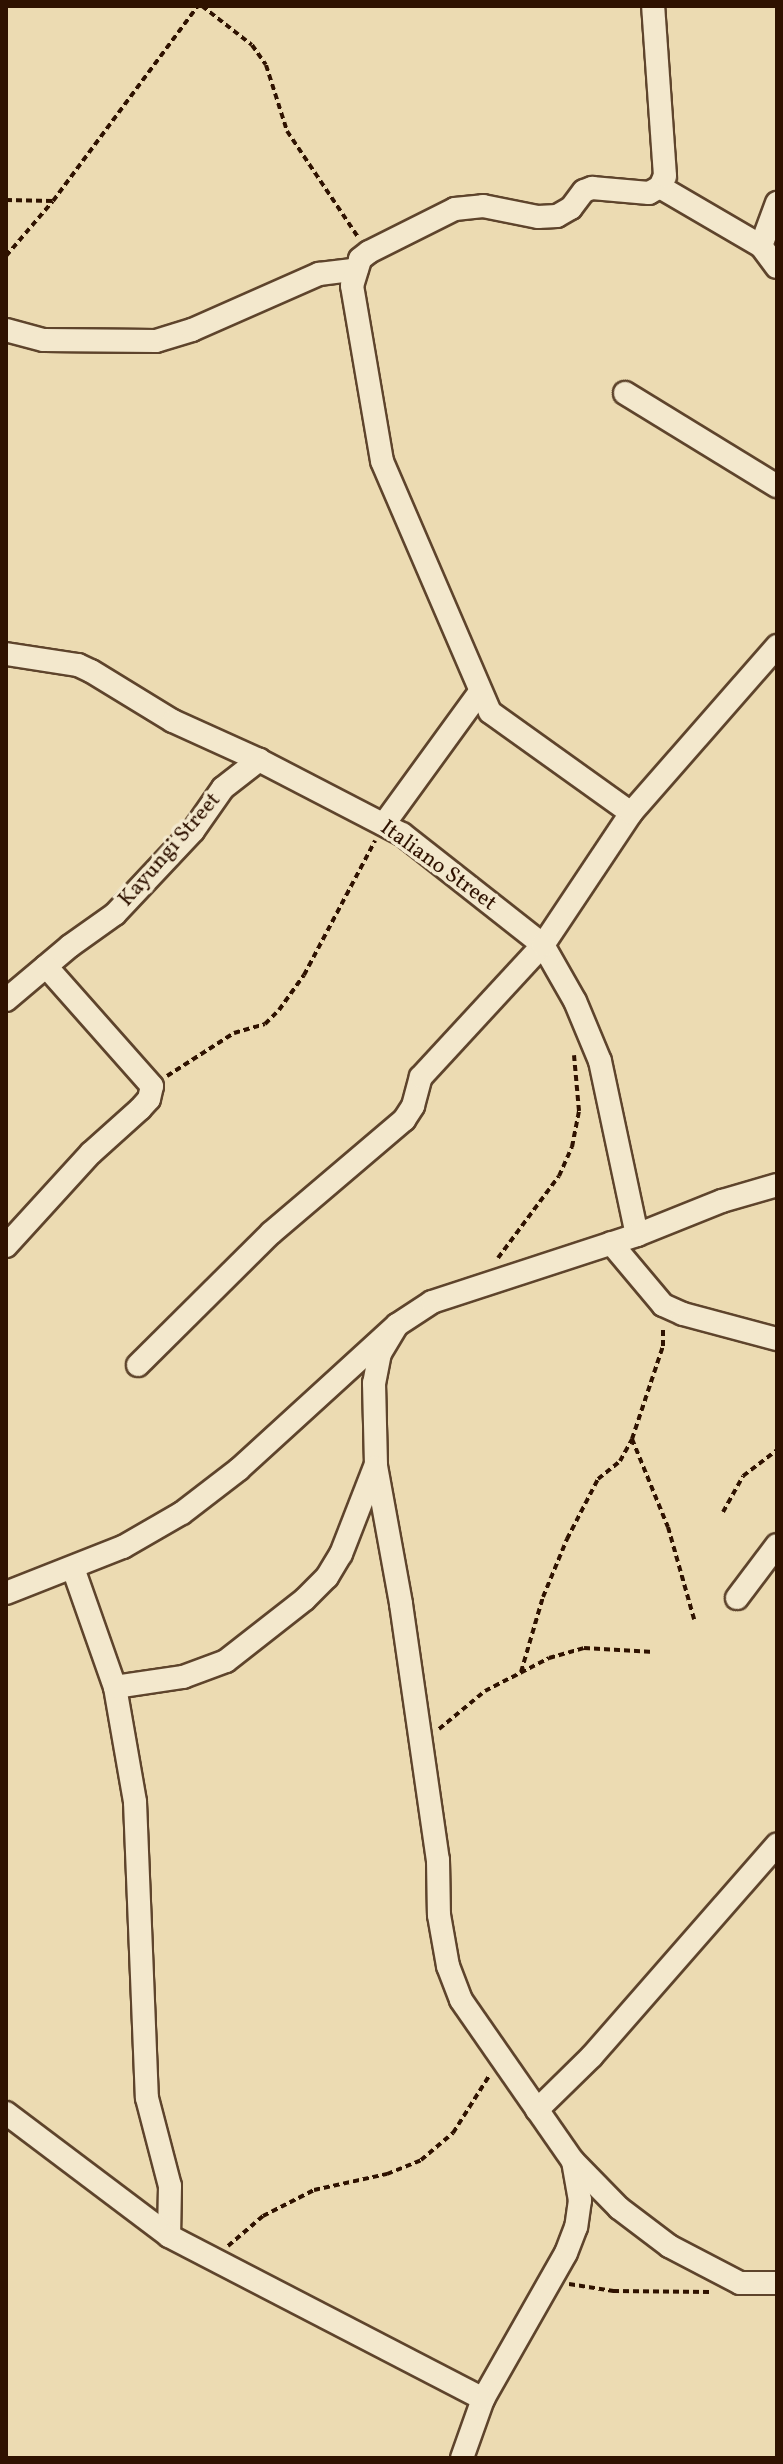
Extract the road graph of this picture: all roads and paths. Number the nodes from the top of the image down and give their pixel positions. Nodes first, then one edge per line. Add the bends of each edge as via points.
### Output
1 (200, 6) edge
2 (653, 6) edge
3 (660, 187) junction
4 (6, 200) edge
5 (53, 201) junction
6 (777, 203) edge
7 (761, 246) junction
8 (6, 256) edge
9 (363, 260) junction
10 (777, 267) edge
11 (6, 330) edge
12 (625, 393) dead end
13 (777, 486) edge
14 (777, 646) edge
15 (6, 654) edge
16 (480, 692) junction
17 (259, 760) junction
18 (631, 813) junction
19 (384, 824) junction
20 (543, 945) junction
21 (46, 966) junction
22 (6, 1000) edge
23 (574, 1043) dead end
24 (152, 1086) junction
25 (777, 1185) edge
26 (637, 1235) junction
27 (611, 1243) junction
28 (6, 1246) edge
29 (469, 1288) junction
30 (663, 1305) junction
31 (397, 1325) junction
32 (777, 1339) edge
33 (138, 1365) dead end
34 (632, 1439) junction
35 (777, 1450) edge
36 (376, 1466) junction
37 (723, 1512) dead end
38 (777, 1545) edge
39 (73, 1568) junction
40 (6, 1593) edge
41 (737, 1598) dead end
42 (694, 1619) dead end
43 (654, 1652) dead end
44 (521, 1672) junction
45 (115, 1687) junction
46 (421, 1748) junction
47 (777, 1845) edge
48 (501, 2058) junction
49 (537, 2110) junction
50 (6, 2113) edge
51 (573, 2161) junction
52 (169, 2236) junction
53 (212, 2260) junction
54 (551, 2281) junction
55 (740, 2283) junction
56 (777, 2283) edge
57 (483, 2399) junction
58 (462, 2458) edge

1 - 5 path
1 - 9 path via 252,45 266,65 287,131
2 - 3 street via 665,176
3 - 7 street
3 - 9 street via 649,193 592,188 557,216 483,206 455,209
4 - 5 path
5 - 8 path
6 - 7 street
7 - 10 street
9 - 11 street via 156,341 44,340
9 - 16 street via 352,286 377,446
12 - 13 street
14 - 18 street
15 - 17 street, Italiano Street via 78,665 173,721
16 - 18 street via 490,712
16 - 19 street
17 - 19 street, Italiano Street
17 - 21 street, Kayungi Street via 223,788 193,831 136,894
18 - 20 street
19 - 20 street, Italiano Street
19 - 24 path via 304,975 279,1010 265,1024 234,1033
20 - 26 street, Italiano Street via 575,1001 600,1061
20 - 33 street via 421,1077 404,1120 271,1233
21 - 22 street, Kayungi Street
21 - 24 street
23 - 29 path via 579,1111 572,1147 559,1176 509,1247
24 - 28 street via 140,1109 91,1153
25 - 26 street
26 - 27 street
27 - 29 street
27 - 30 street
29 - 31 street via 432,1302
30 - 32 street
30 - 34 path via 663,1346
31 - 36 street via 380,1353 374,1383
31 - 39 street via 238,1470 182,1513
34 - 42 path via 668,1527
34 - 44 path via 620,1461 598,1479 573,1527 543,1597
35 - 37 path via 743,1476
36 - 45 street via 341,1554 305,1599 226,1661 183,1677
36 - 46 street
38 - 41 street
39 - 40 street
39 - 45 street
43 - 44 path via 584,1648
44 - 46 path via 472,1700
45 - 52 street via 135,1802 147,2098 170,2186
46 - 48 street via 448,1966 461,2000
47 - 49 street via 592,2056
48 - 49 street
48 - 53 path via 453,2133 421,2160 387,2174 314,2190 263,2216
49 - 51 street
50 - 52 street
51 - 54 street via 580,2200 576,2227
51 - 55 street via 619,2208 669,2246
52 - 53 street
53 - 57 street
54 - 55 path via 613,2291 678,2293 710,2292
54 - 57 street
55 - 56 street
57 - 58 street

